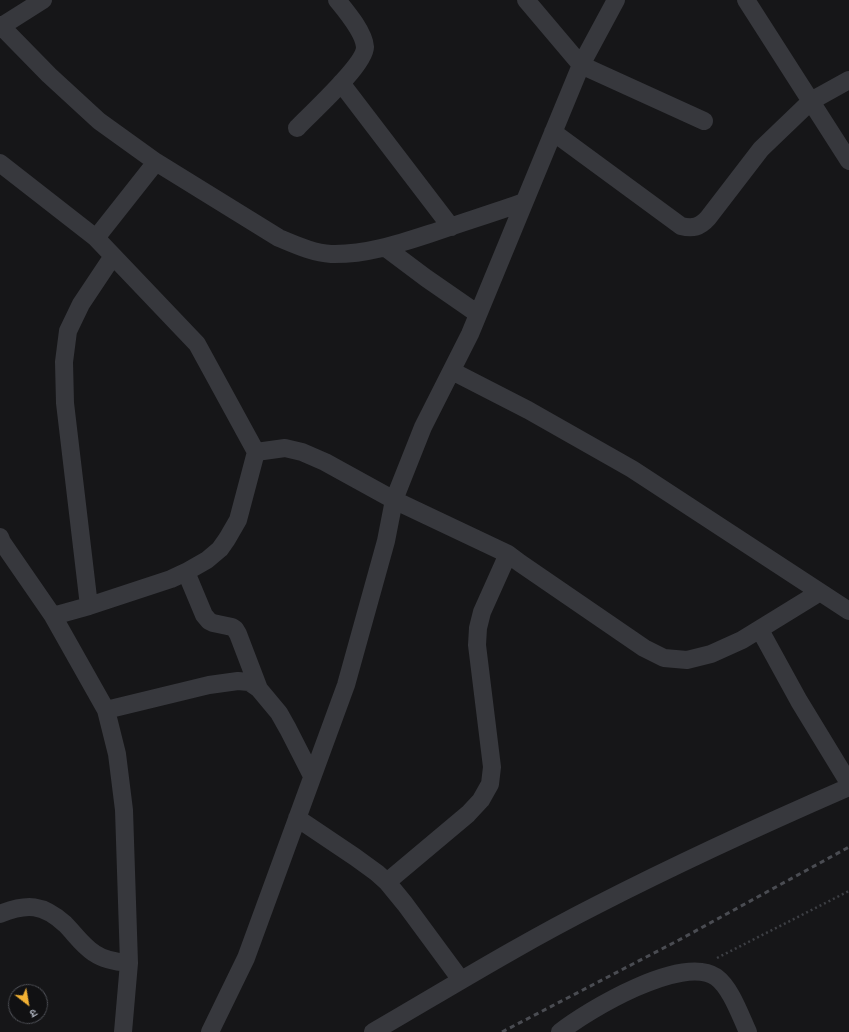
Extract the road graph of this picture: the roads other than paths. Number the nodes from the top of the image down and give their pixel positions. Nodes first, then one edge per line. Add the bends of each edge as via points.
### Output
1 (43, 0) edge
2 (337, 0) edge
3 (526, 0) edge
4 (616, 0) edge
5 (746, 0) edge
6 (1, 25) edge
7 (581, 65) junction
8 (849, 80) edge
9 (341, 83) junction
10 (811, 101) junction
11 (704, 121) dead end
12 (297, 128) dead end
13 (553, 132) junction
14 (849, 161) edge
15 (156, 162) junction
16 (0, 163) edge
17 (524, 202) junction
18 (451, 227) junction
19 (96, 238) junction
20 (386, 248) junction
21 (113, 256) junction
22 (478, 314) junction
23 (452, 371) junction
24 (256, 452) junction
25 (394, 500) junction
26 (1, 541) edge
27 (508, 554) junction
28 (186, 572) junction
29 (820, 592) junction
30 (89, 606) junction
31 (849, 611) edge
32 (53, 616) junction
33 (760, 630) junction
34 (259, 689) junction
35 (106, 710) junction
36 (312, 776) junction
37 (849, 783) edge
38 (849, 787) edge
39 (297, 818) junction
40 (387, 882) junction
41 (0, 914) edge
42 (129, 963) junction
43 (461, 980) junction
44 (123, 1032) edge
45 (210, 1032) edge
46 (373, 1032) edge
47 (560, 1032) edge
48 (748, 1032) edge

1 - 6 street
2 - 9 street via 355,24 365,48 357,66
3 - 7 street
4 - 7 street
5 - 10 street
6 - 15 street via 49,75 99,121
7 - 11 street
7 - 13 street
8 - 10 street
9 - 12 street
9 - 18 street
10 - 13 street via 761,149 703,223 697,227 681,226
10 - 14 street
13 - 17 street
15 - 19 street
15 - 20 street via 279,238 312,251 348,254
16 - 19 street
17 - 18 street
17 - 22 street
18 - 20 street
19 - 21 street
20 - 22 street
21 - 24 street via 197,344
21 - 30 street via 81,304 68,331 64,362 65,403
22 - 23 street
23 - 25 street via 423,427
23 - 29 street via 528,410 632,469
24 - 25 street via 285,448 302,452
24 - 28 street via 238,520 227,539 207,560
25 - 27 street
25 - 36 street via 386,541 346,685
26 - 32 street
27 - 33 street via 644,648 664,658 687,660 711,654
27 - 40 street via 482,612 478,628 477,645 492,767 490,784 481,800 468,814
28 - 30 street
28 - 34 street via 204,615 213,623 232,626 238,634
29 - 31 street
29 - 33 street
30 - 32 street
32 - 35 street
33 - 37 street
34 - 35 street via 249,682 238,681
34 - 36 street via 282,718
35 - 42 street via 116,754 124,810
36 - 39 street
38 - 43 street via 596,906
39 - 40 street
39 - 45 street via 246,958
40 - 43 street
41 - 42 street via 14,909 41,908 66,925 95,954 111,961
42 - 44 street
43 - 46 street
47 - 48 street via 595,1008 626,992 676,973 689,972 707,973 724,984

